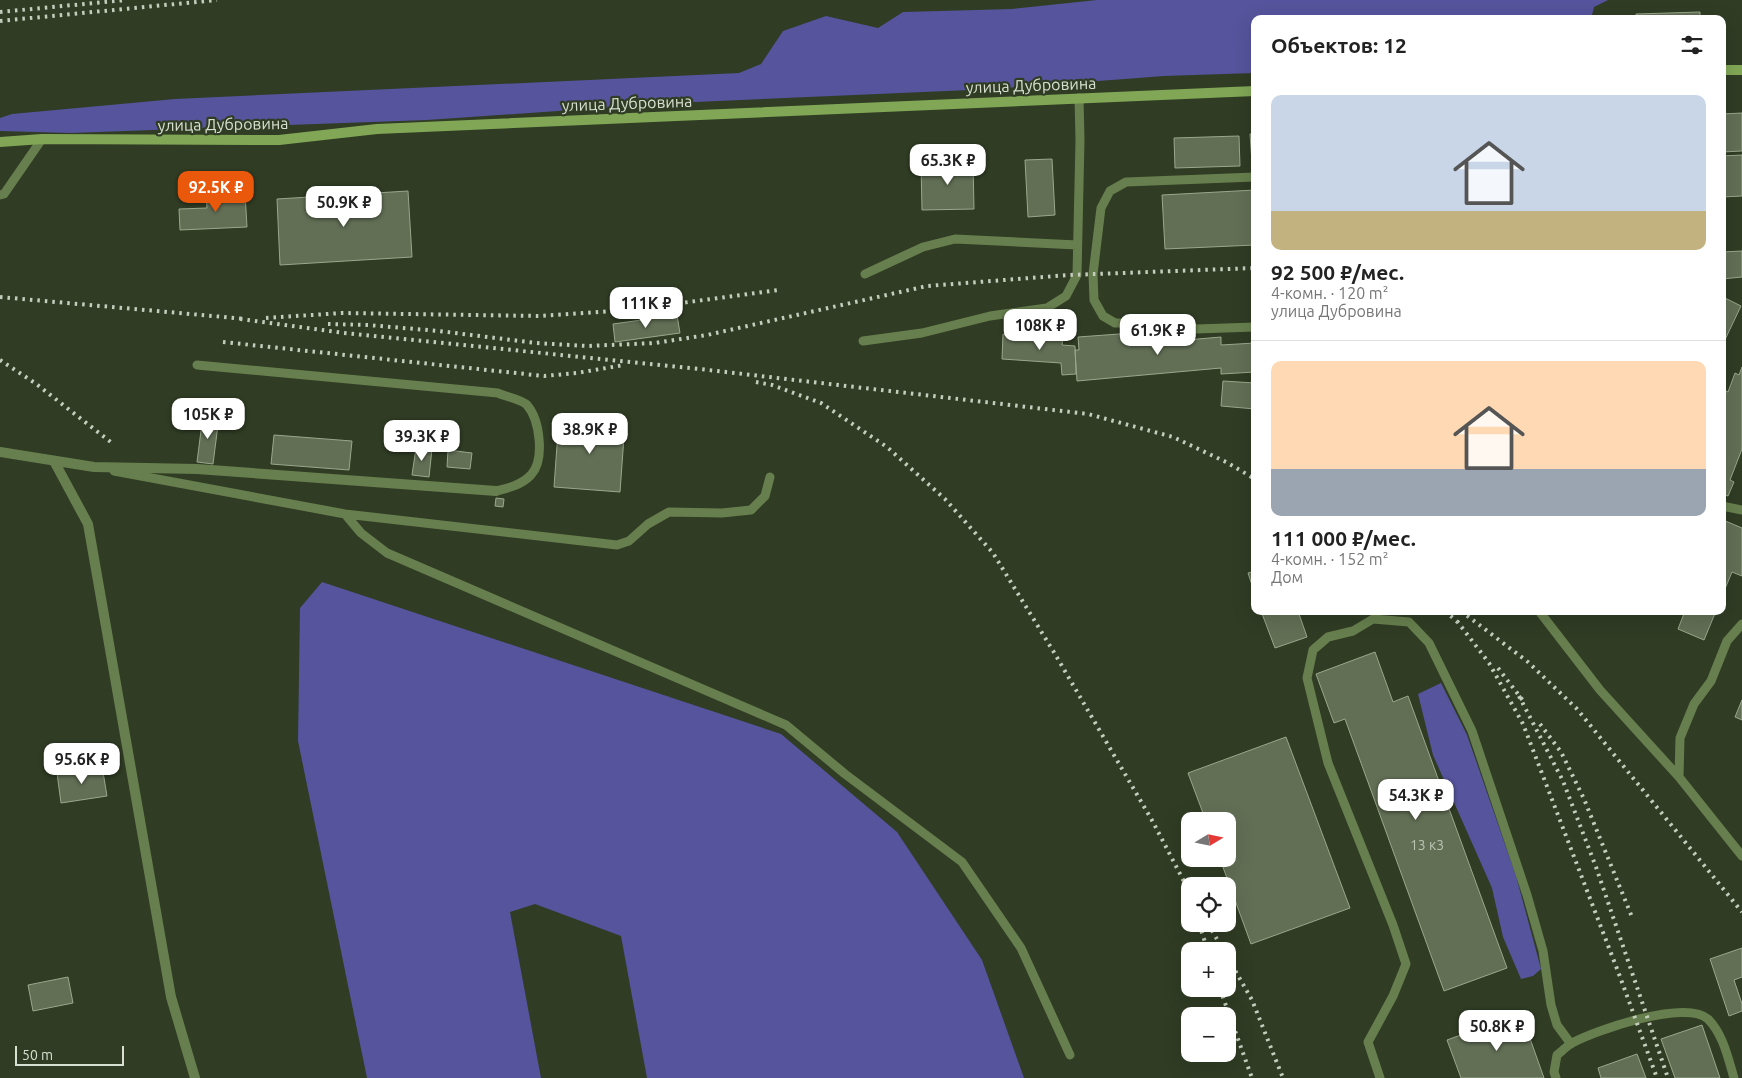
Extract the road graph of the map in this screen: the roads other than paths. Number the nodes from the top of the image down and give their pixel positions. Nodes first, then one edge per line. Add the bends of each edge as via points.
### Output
1 (1726, 70) edge
2 (1742, 70) edge
3 (1251, 91) edge
4 (1079, 98) junction
5 (42, 138) junction
6 (0, 142) edge
7 (1251, 177) edge
8 (0, 195) edge
9 (1077, 245) junction
10 (865, 274) dead end
11 (1251, 327) edge
12 (863, 341) dead end
13 (197, 365) dead end
14 (0, 452) edge
15 (54, 461) junction
16 (94, 467) junction
17 (770, 477) dead end
18 (496, 490) joint
19 (1726, 507) edge
20 (1742, 510) edge
21 (345, 514) junction
22 (1371, 615) edge
23 (1541, 615) edge
24 (1742, 624) edge
25 (1679, 777) junction
26 (1742, 856) edge
27 (1571, 1044) junction
28 (1070, 1055) dead end
29 (195, 1078) edge
30 (1380, 1078) edge
31 (1556, 1078) edge
32 (1734, 1078) edge

1 - 2 main road
3 - 4 main road, улица Дубровина
4 - 5 main road, улица Дубровина via 377,129 279,140
4 - 9 lane
5 - 6 main road, улица Дубровина
5 - 8 lane via 4,194
7 - 11 lane via 1126,182 1110,191 1101,208 1093,274 1094,300 1103,316 1116,323 1181,323 1196,329
9 - 10 lane via 955,240 923,246
9 - 12 lane via 1077,275 1066,296 1047,308 990,316 922,334
13 - 18 lane via 498,393 526,404 536,422 539,444 532,474 512,488
14 - 15 street
15 - 16 street
15 - 29 street via 88,524 171,997
16 - 18 street via 197,469
16 - 21 lane
17 - 21 lane via 766,496 751,510 669,512 648,524 629,541 617,545
19 - 20 lane
21 - 28 lane via 387,553 786,725 962,862 1021,948
22 - 27 lane via 1409,622 1430,643 1472,731 1544,951 1557,1025
22 - 30 lane via 1353,631 1328,637 1313,650 1307,678 1328,763 1406,964 1368,1042
23 - 25 lane via 1600,690
24 - 25 lane via 1727,641 1711,681 1694,704 1680,738
25 - 26 lane
27 - 31 lane via 1557,1055
27 - 32 lane via 1636,1019 1688,1012 1707,1018 1720,1036

